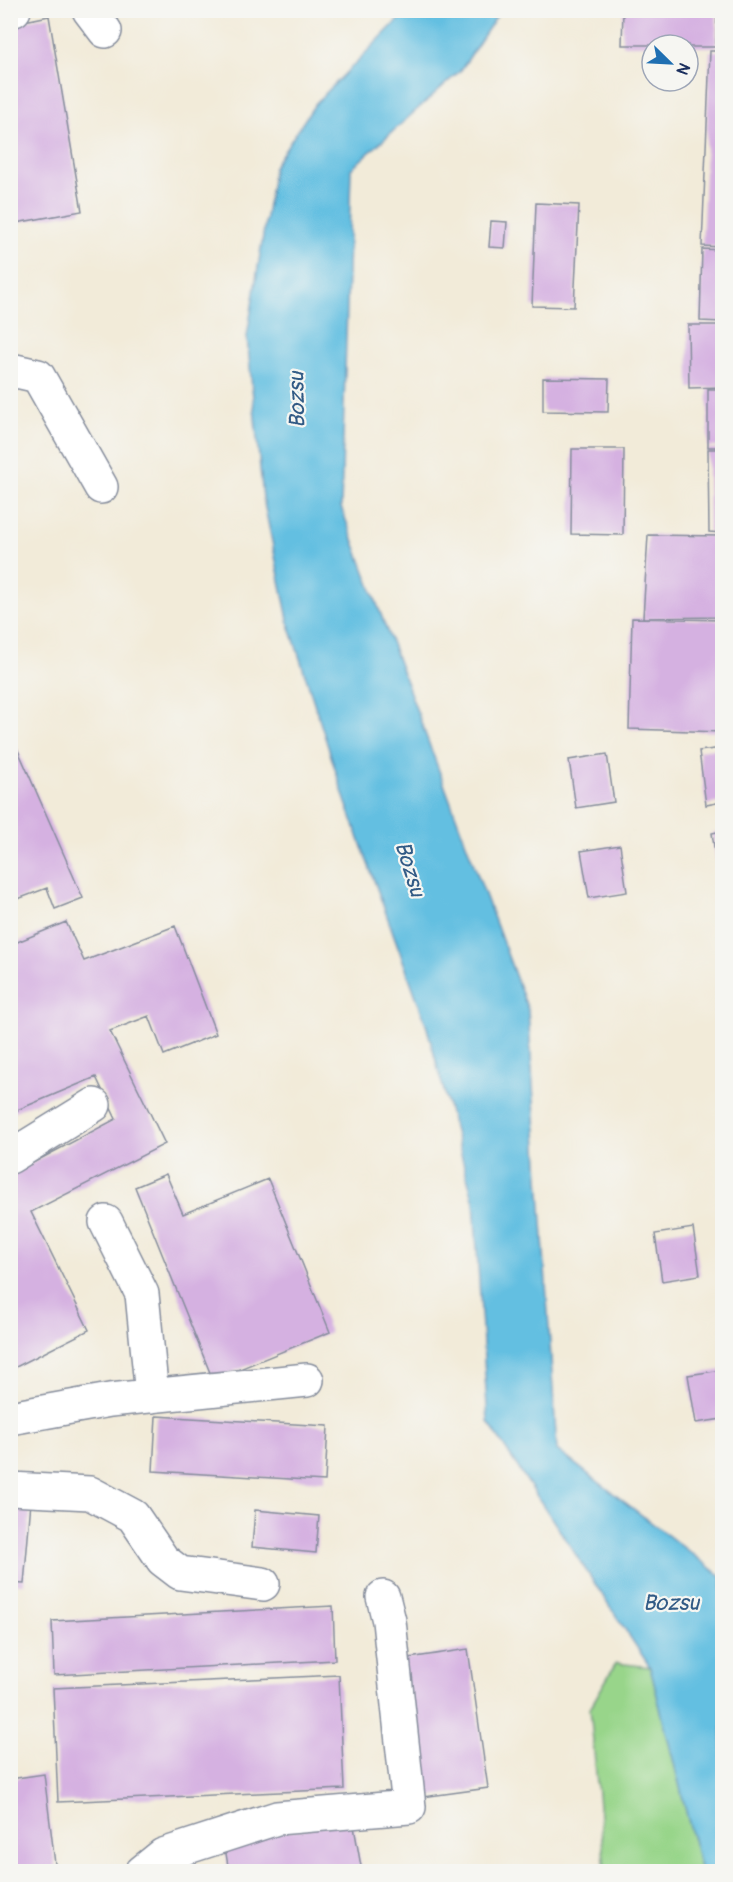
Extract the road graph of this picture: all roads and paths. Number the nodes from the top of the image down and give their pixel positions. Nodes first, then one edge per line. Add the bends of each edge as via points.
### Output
1 (10, 373) edge
2 (100, 487) dead end
3 (94, 1105) dead end
4 (10, 1157) edge
5 (106, 1222) dead end
6 (307, 1380) dead end
7 (152, 1396) junction
8 (10, 1418) edge
9 (10, 1489) edge
10 (263, 1584) dead end
11 (383, 1597) dead end
12 (142, 1872) edge

1 - 2 lane via 38,376
3 - 4 lane
5 - 7 lane via 142,1294
6 - 7 lane
7 - 8 lane
9 - 10 lane via 90,1493 133,1516 162,1560 180,1573
11 - 12 lane via 410,1807 277,1818 163,1855

